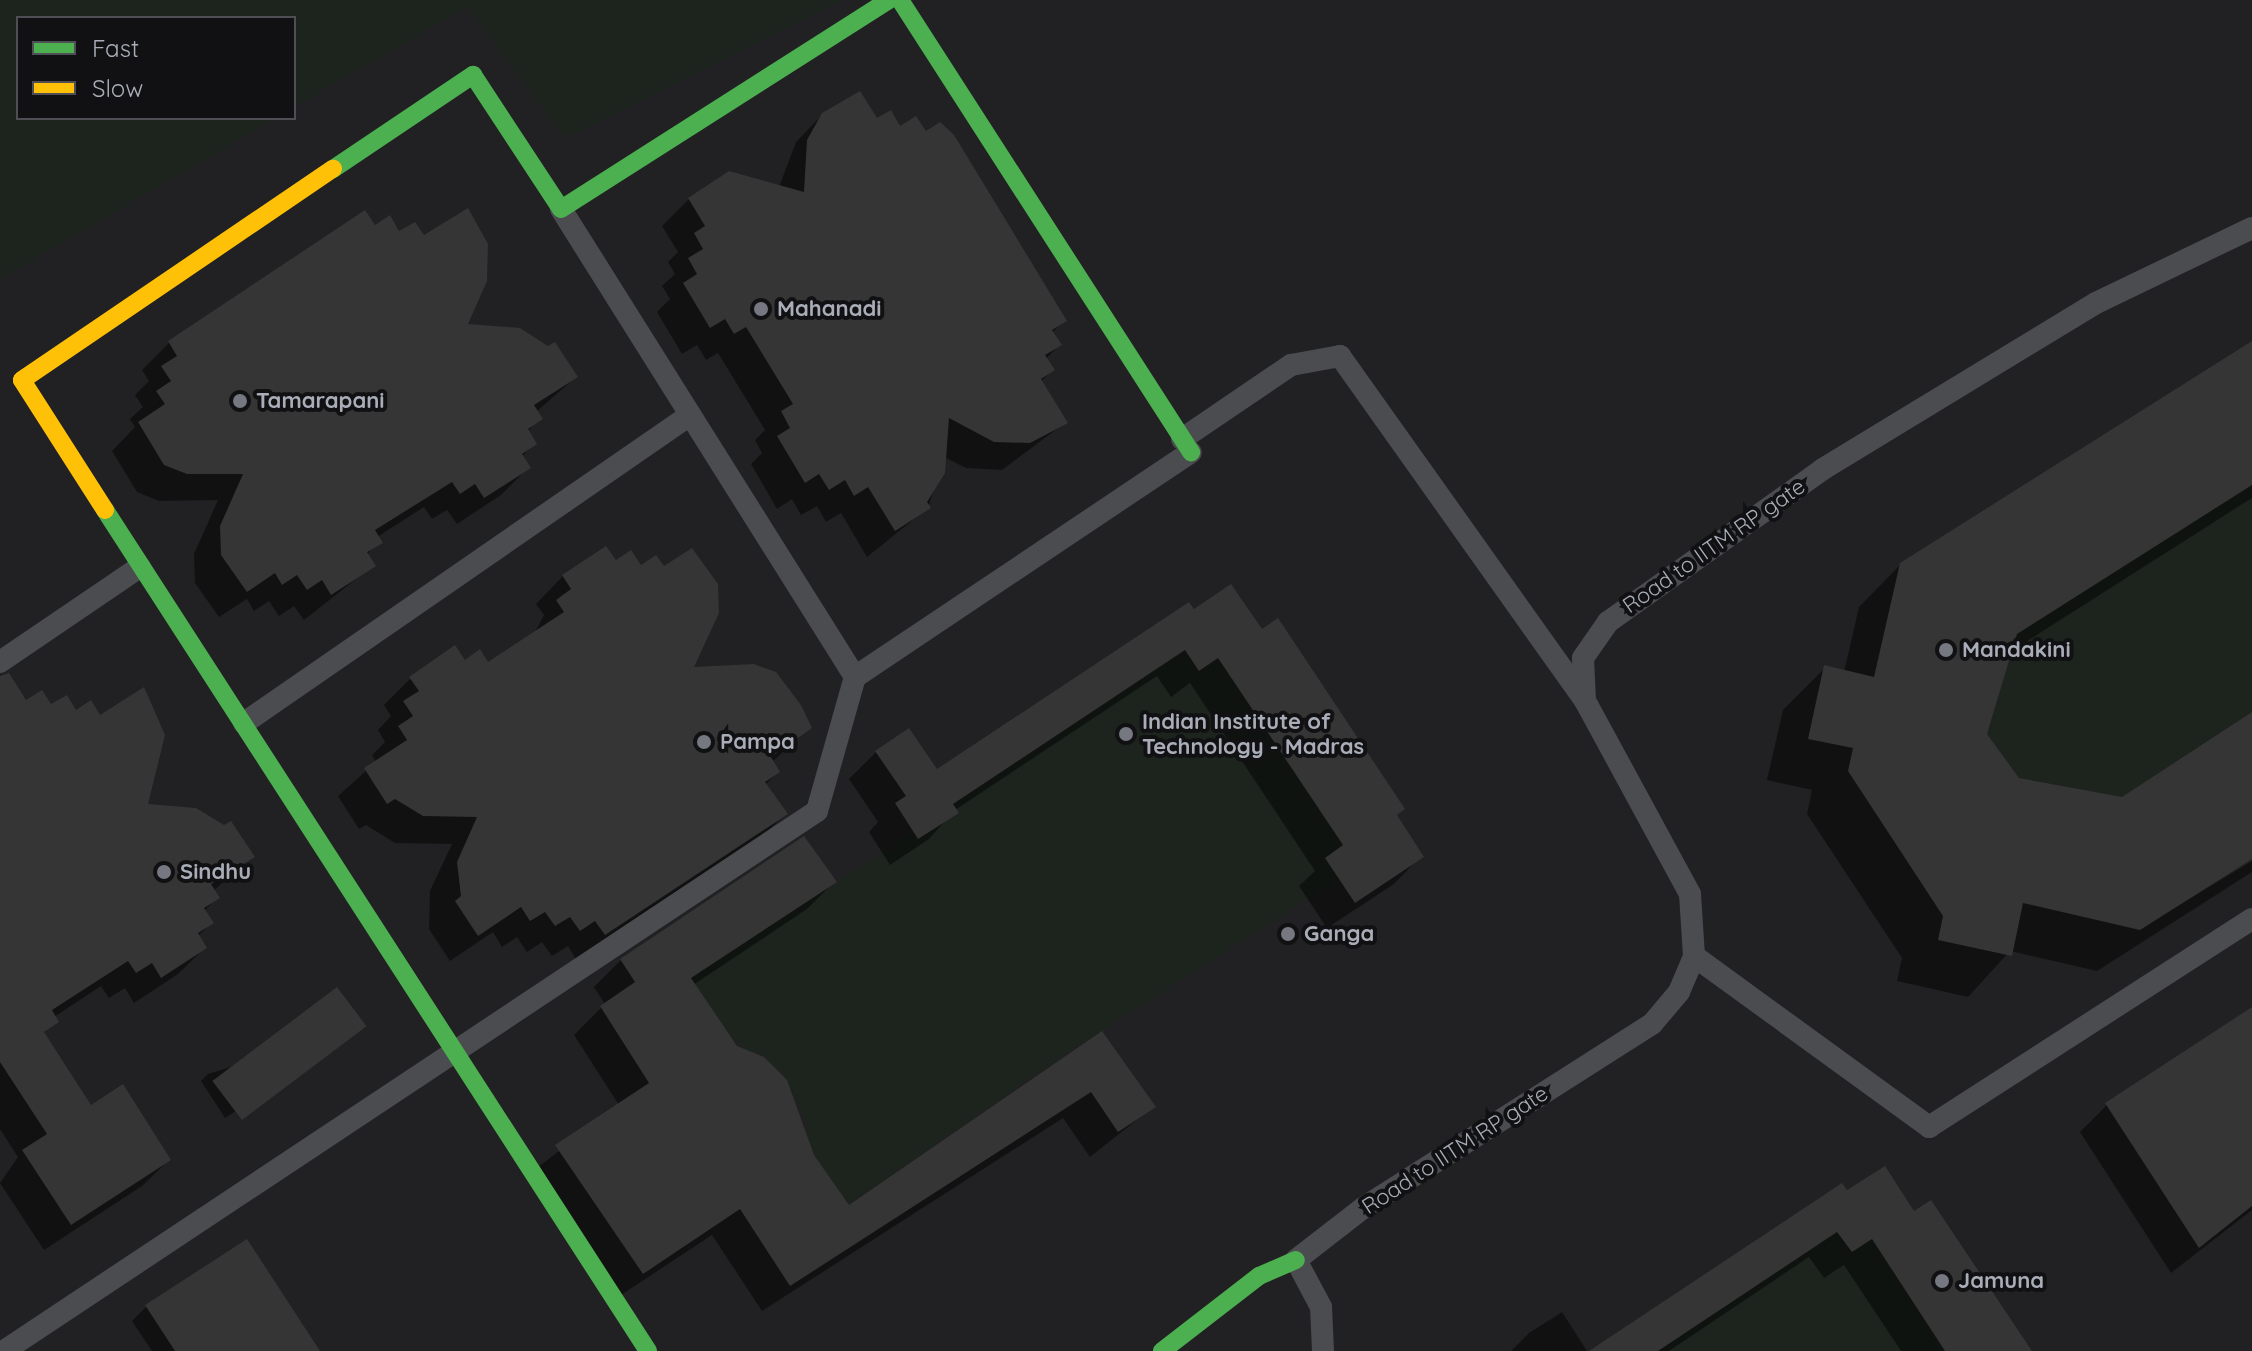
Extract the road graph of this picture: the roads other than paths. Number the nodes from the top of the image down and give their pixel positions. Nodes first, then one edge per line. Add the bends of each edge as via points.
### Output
1 (889, 0) edge
2 (900, 0) edge
3 (561, 209) junction
4 (2252, 228) edge
5 (690, 415) junction
6 (1187, 445) junction
7 (140, 567) junction
8 (0, 662) edge
9 (855, 677) junction
10 (1585, 701) junction
11 (244, 723) junction
12 (2252, 919) edge
13 (1694, 956) junction
14 (453, 1059) junction
15 (1296, 1260) junction
16 (4, 1351) edge
17 (648, 1351) edge
18 (1162, 1351) edge
19 (1323, 1351) edge

1 - 3 street
2 - 6 street
3 - 5 lane
3 - 7 street via 473,75 22,380
4 - 10 lane, Road to IITM RP gate via 2096,303 1823,469 1636,598 1608,622 1583,658
5 - 9 lane
5 - 11 lane
6 - 9 lane
6 - 10 lane via 1291,365 1340,356
7 - 8 lane
7 - 11 street
9 - 14 lane via 817,811
10 - 13 lane, Road to IITM RP gate via 1690,894
11 - 14 street
12 - 13 lane via 1929,1127
13 - 15 lane, Road to IITM RP gate via 1679,992 1652,1024 1363,1208
14 - 16 lane
14 - 17 street
15 - 18 street via 1259,1276
15 - 19 lane via 1321,1307

